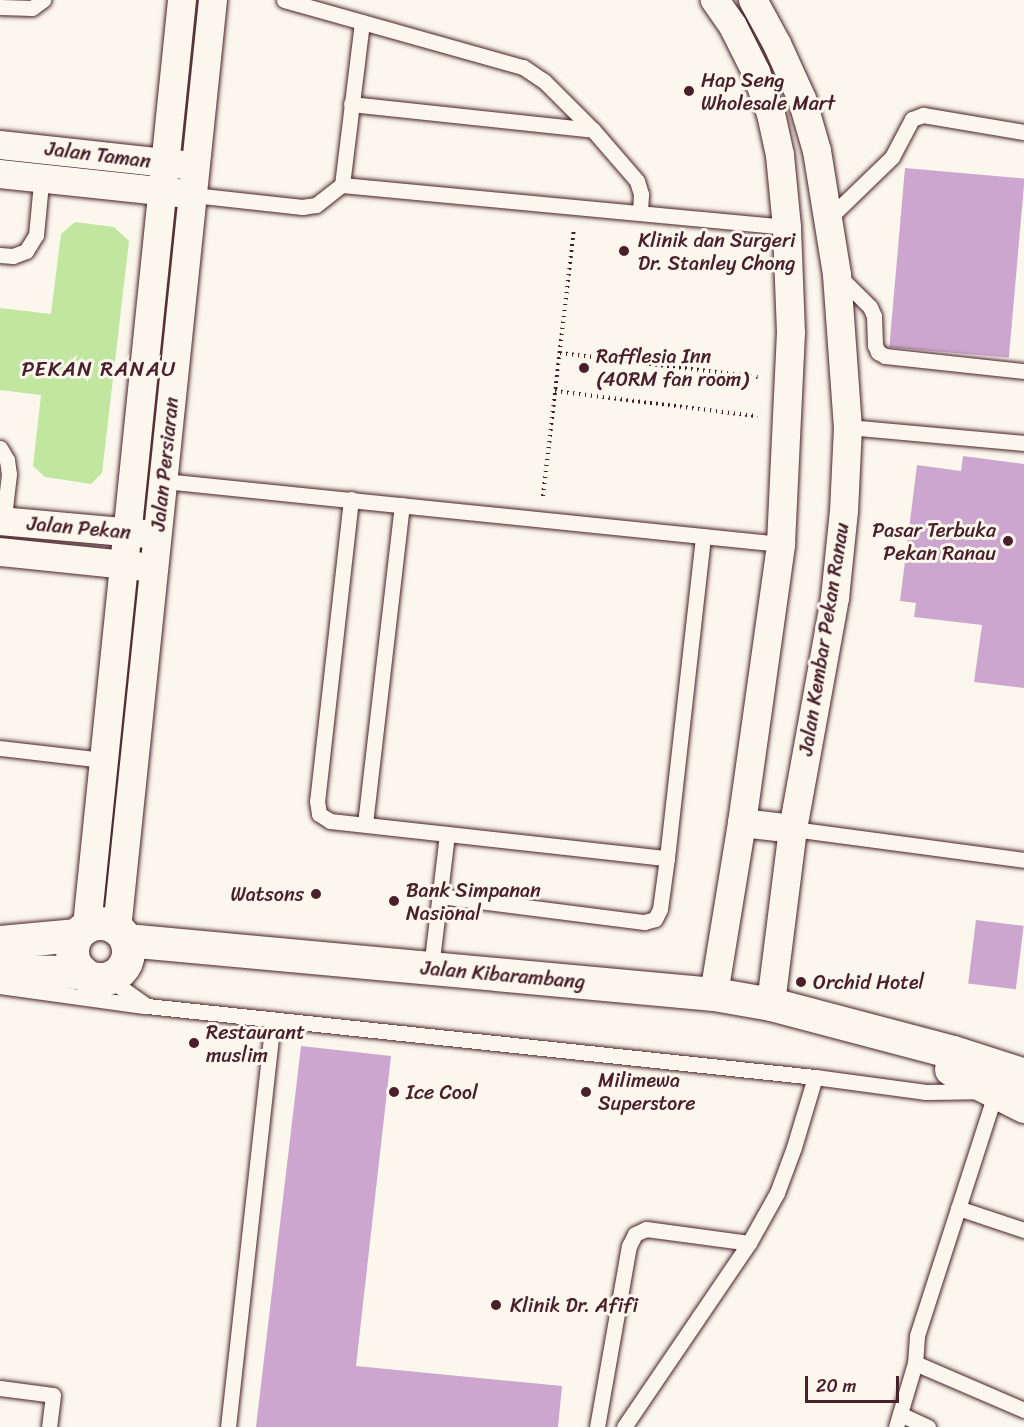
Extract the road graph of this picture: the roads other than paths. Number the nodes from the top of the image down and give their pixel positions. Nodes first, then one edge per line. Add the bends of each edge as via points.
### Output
1 (43, 0) edge
2 (182, 0) edge
3 (213, 0) edge
4 (284, 0) edge
5 (715, 0) edge
6 (753, 0) edge
7 (0, 7) edge
8 (362, 22) junction
9 (351, 104) junction
10 (593, 130) junction
11 (1024, 132) edge
12 (0, 145) edge
13 (44, 149) junction
14 (166, 163) junction
15 (196, 167) junction
16 (0, 174) edge
17 (41, 178) junction
18 (342, 185) junction
19 (162, 191) junction
20 (194, 195) junction
21 (640, 213) junction
22 (828, 219) junction
23 (787, 227) junction
24 (0, 255) edge
25 (837, 275) junction
26 (1024, 371) edge
27 (848, 427) junction
28 (1024, 443) edge
29 (0, 448) edge
30 (164, 481) junction
31 (351, 500) junction
32 (402, 505) junction
33 (2, 521) edge
34 (128, 533) junction
35 (158, 535) junction
36 (703, 536) junction
37 (781, 544) junction
38 (0, 552) edge
39 (124, 565) junction
40 (155, 568) junction
41 (0, 748) edge
42 (104, 760) junction
43 (742, 823) junction
44 (365, 824) junction
45 (793, 829) junction
46 (447, 834) junction
47 (667, 858) junction
48 (1024, 860) edge
49 (440, 896) junction
50 (102, 932) junction
51 (0, 942) edge
52 (430, 968) junction
53 (0, 971) edge
54 (94, 975) junction
55 (0, 986) edge
56 (714, 994) junction
57 (771, 1004) junction
58 (147, 1006) junction
59 (273, 1020) junction
60 (876, 1034) junction
61 (1024, 1075) edge
62 (815, 1077) junction
63 (1010, 1099) edge
64 (958, 1208) junction
65 (1024, 1230) edge
66 (749, 1243) junction
67 (915, 1363) junction
68 (0, 1388) edge
69 (1024, 1410) edge
70 (898, 1420) edge
71 (49, 1427) edge
72 (228, 1427) edge
73 (597, 1427) edge
74 (624, 1427) edge
75 (927, 1427) edge

1 - 7 lane via 32,8
2 - 14 street, Jalan Persiaran
3 - 15 street, Jalan Persiaran
4 - 8 lane
5 - 23 street via 756,72 771,114 780,155
6 - 22 street, Jalan Kembar Pekan Ranau via 802,99 817,151
8 - 9 lane
8 - 10 lane via 523,67 544,81
9 - 10 lane
9 - 18 lane
10 - 21 lane via 637,181
11 - 22 lane via 923,115 912,119 892,158
12 - 13 street, Jalan Taman
13 - 14 street, Jalan Taman
13 - 17 lane
14 - 15 street, Jalan Taman
14 - 19 street, Jalan Persiaran
15 - 20 street, Jalan Persiaran
16 - 17 street, Jalan Taman
17 - 19 street, Jalan Taman
17 - 24 lane via 36,235 26,251
18 - 20 lane via 316,205 302,207
18 - 21 lane
19 - 20 street, Jalan Taman
19 - 34 street, Jalan Persiaran
20 - 30 street, Jalan Persiaran
21 - 23 lane
22 - 25 street, Jalan Kembar Pekan Ranau
23 - 37 street via 791,333
25 - 26 lane via 870,307 875,345 885,356
25 - 27 street, Jalan Kembar Pekan Ranau
27 - 28 lane
27 - 45 street, Jalan Kembar Pekan Ranau via 835,598
29 - 33 lane via 9,474
30 - 31 lane
30 - 35 street, Jalan Persiaran
31 - 32 lane
31 - 44 lane via 317,801 319,814 330,821
32 - 36 lane
32 - 44 lane
33 - 34 street, Jalan Pekan
33 - 38 lane
34 - 35 street, Jalan Pekan
34 - 39 street, Jalan Persiaran
35 - 40 street, Jalan Persiaran
36 - 37 lane
36 - 47 lane
37 - 43 street
38 - 39 street, Jalan Pekan
39 - 40 street, Jalan Pekan
39 - 42 street, Jalan Persiaran
40 - 50 street, Jalan Persiaran
41 - 42 lane
42 - 50 street, Jalan Persiaran
43 - 45 street
43 - 56 street
44 - 46 lane
45 - 48 lane
45 - 57 street, Jalan Kembar Pekan Ranau
46 - 47 lane
46 - 49 lane
47 - 49 lane via 660,909 655,919 644,922
49 - 52 lane
50 - 51 street, Jalan Kibarambang
50 - 52 street, Jalan Kibarambang
50 - 54 street via 72,950 73,958
50 - 54 street via 126,959 115,974
52 - 56 street, Jalan Kibarambang
53 - 54 street
54 - 58 lane
55 - 58 lane
56 - 57 street, Jalan Kibarambang
57 - 60 street, Jalan Kibarambang
58 - 59 lane
59 - 62 lane
59 - 72 lane
60 - 61 street, Jalan Kibarambang via 953,1052
60 - 63 street, Jalan Kibarambang
62 - 63 lane
62 - 66 lane via 777,1193
63 - 64 lane
64 - 65 lane
64 - 67 lane via 917,1336
66 - 73 lane via 646,1229 635,1234 629,1246
66 - 74 lane
67 - 69 lane
67 - 70 lane
68 - 71 lane via 53,1395
70 - 75 lane

